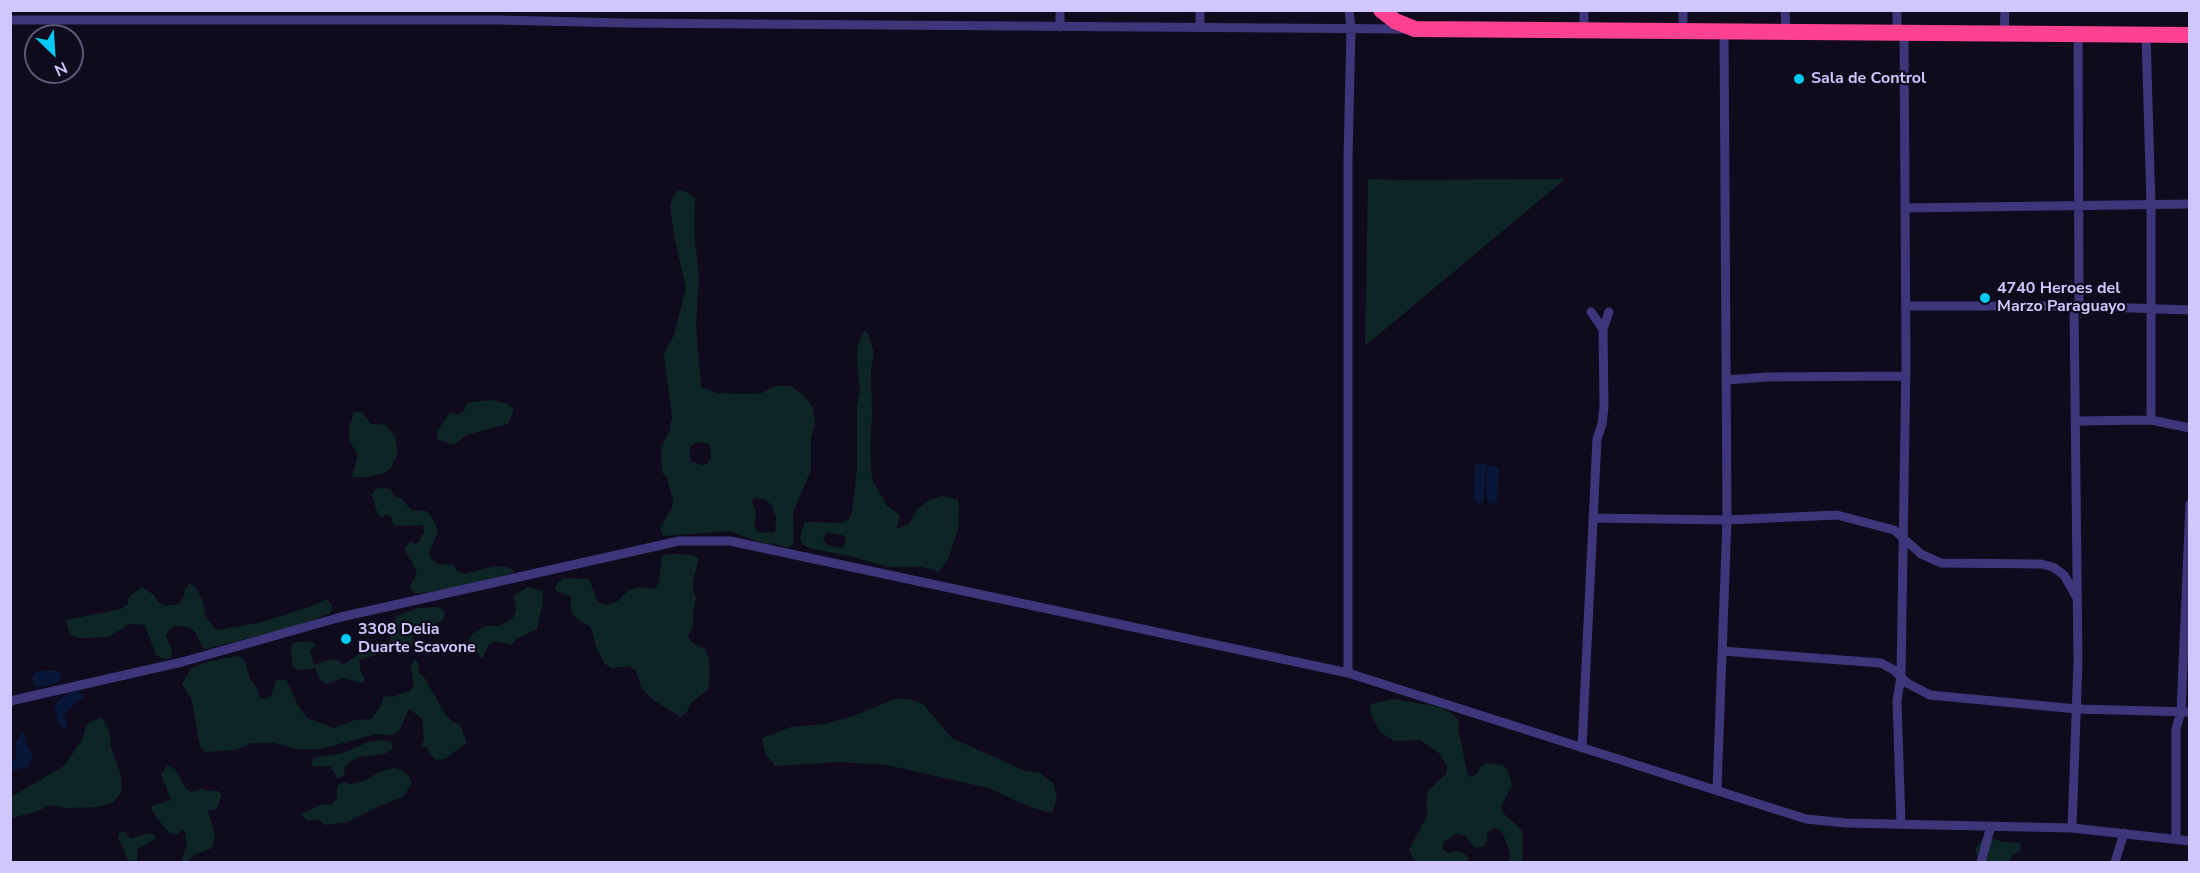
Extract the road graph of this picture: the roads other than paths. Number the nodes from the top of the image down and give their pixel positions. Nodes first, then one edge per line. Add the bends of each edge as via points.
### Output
1 (217, 10) edge
2 (1060, 10) edge
3 (1200, 10) edge
4 (1349, 10) edge
5 (1381, 10) edge
6 (1584, 10) edge
7 (1683, 10) edge
8 (1785, 10) edge
9 (1897, 10) edge
10 (2005, 10) edge
11 (493, 15) edge
12 (351, 16) edge
13 (363, 16) edge
14 (10, 20) edge
15 (216, 21) junction
16 (1060, 27) junction
17 (1200, 27) junction
18 (1351, 28) junction
19 (1415, 29) junction
20 (1584, 30) junction
21 (1683, 31) junction
22 (1724, 32) junction
23 (1786, 32) junction
24 (1901, 33) junction
25 (2004, 34) junction
26 (2079, 34) junction
27 (2146, 35) junction
28 (2190, 35) edge
29 (2190, 204) edge
30 (2079, 206) junction
31 (2151, 206) junction
32 (1905, 208) junction
33 (1906, 306) junction
34 (2077, 306) junction
35 (2152, 309) junction
36 (2190, 310) edge
37 (1591, 312) dead end
38 (1610, 312) dead end
39 (1603, 329) junction
40 (1906, 376) junction
41 (1726, 380) junction
42 (2151, 420) junction
43 (2077, 421) junction
44 (2190, 428) edge
45 (2190, 504) edge
46 (1593, 518) junction
47 (1727, 520) junction
48 (1903, 540) junction
49 (2078, 600) junction
50 (1722, 651) junction
51 (1348, 673) junction
52 (1901, 677) junction
53 (10, 701) edge
54 (2077, 709) junction
55 (2185, 712) edge
56 (1582, 748) junction
57 (1717, 790) junction
58 (1901, 824) junction
59 (1991, 826) junction
60 (2072, 828) junction
61 (2124, 833) junction
62 (2176, 839) junction
63 (2190, 841) edge
64 (1982, 862) edge
65 (2115, 862) edge

1 - 15 street
2 - 16 street
3 - 17 street
4 - 18 street
5 - 19 highway
6 - 20 street
7 - 21 street
8 - 23 street
9 - 24 street
10 - 25 street
11 - 13 street
11 - 16 street via 646,24
12 - 13 street
12 - 15 street
14 - 15 street
16 - 17 street
17 - 18 street
18 - 19 street
18 - 51 street
19 - 20 highway
20 - 21 highway
21 - 22 highway
22 - 23 highway
22 - 41 street
23 - 24 highway
24 - 25 highway
24 - 32 street
25 - 26 highway
26 - 27 highway
26 - 30 street
27 - 28 highway
27 - 31 street
29 - 31 street
30 - 31 street
30 - 32 street
30 - 34 street
31 - 35 street
32 - 33 street
33 - 34 street
33 - 40 street
34 - 35 street
34 - 43 street
35 - 36 street
35 - 42 street
37 - 39 street
38 - 39 street
39 - 46 street via 1604,407 1597,439
40 - 41 street
40 - 48 street
41 - 47 street
42 - 43 street
42 - 44 street
43 - 49 street
45 - 55 street
46 - 47 street
46 - 56 street
47 - 48 street via 1837,515 1894,530
47 - 50 street
48 - 49 street via 1941,563 2053,567 2064,575
48 - 52 street
49 - 54 street
50 - 52 street via 1881,663
50 - 57 street
51 - 53 street via 730,541 679,541 341,617 182,662
51 - 56 street
52 - 54 street via 1930,695
52 - 58 street
54 - 55 street
54 - 60 street
55 - 62 street via 2176,729
56 - 57 street
57 - 58 street via 1806,819
58 - 59 street
59 - 60 street
59 - 64 street
60 - 61 street
61 - 62 street
61 - 65 street
62 - 63 street

